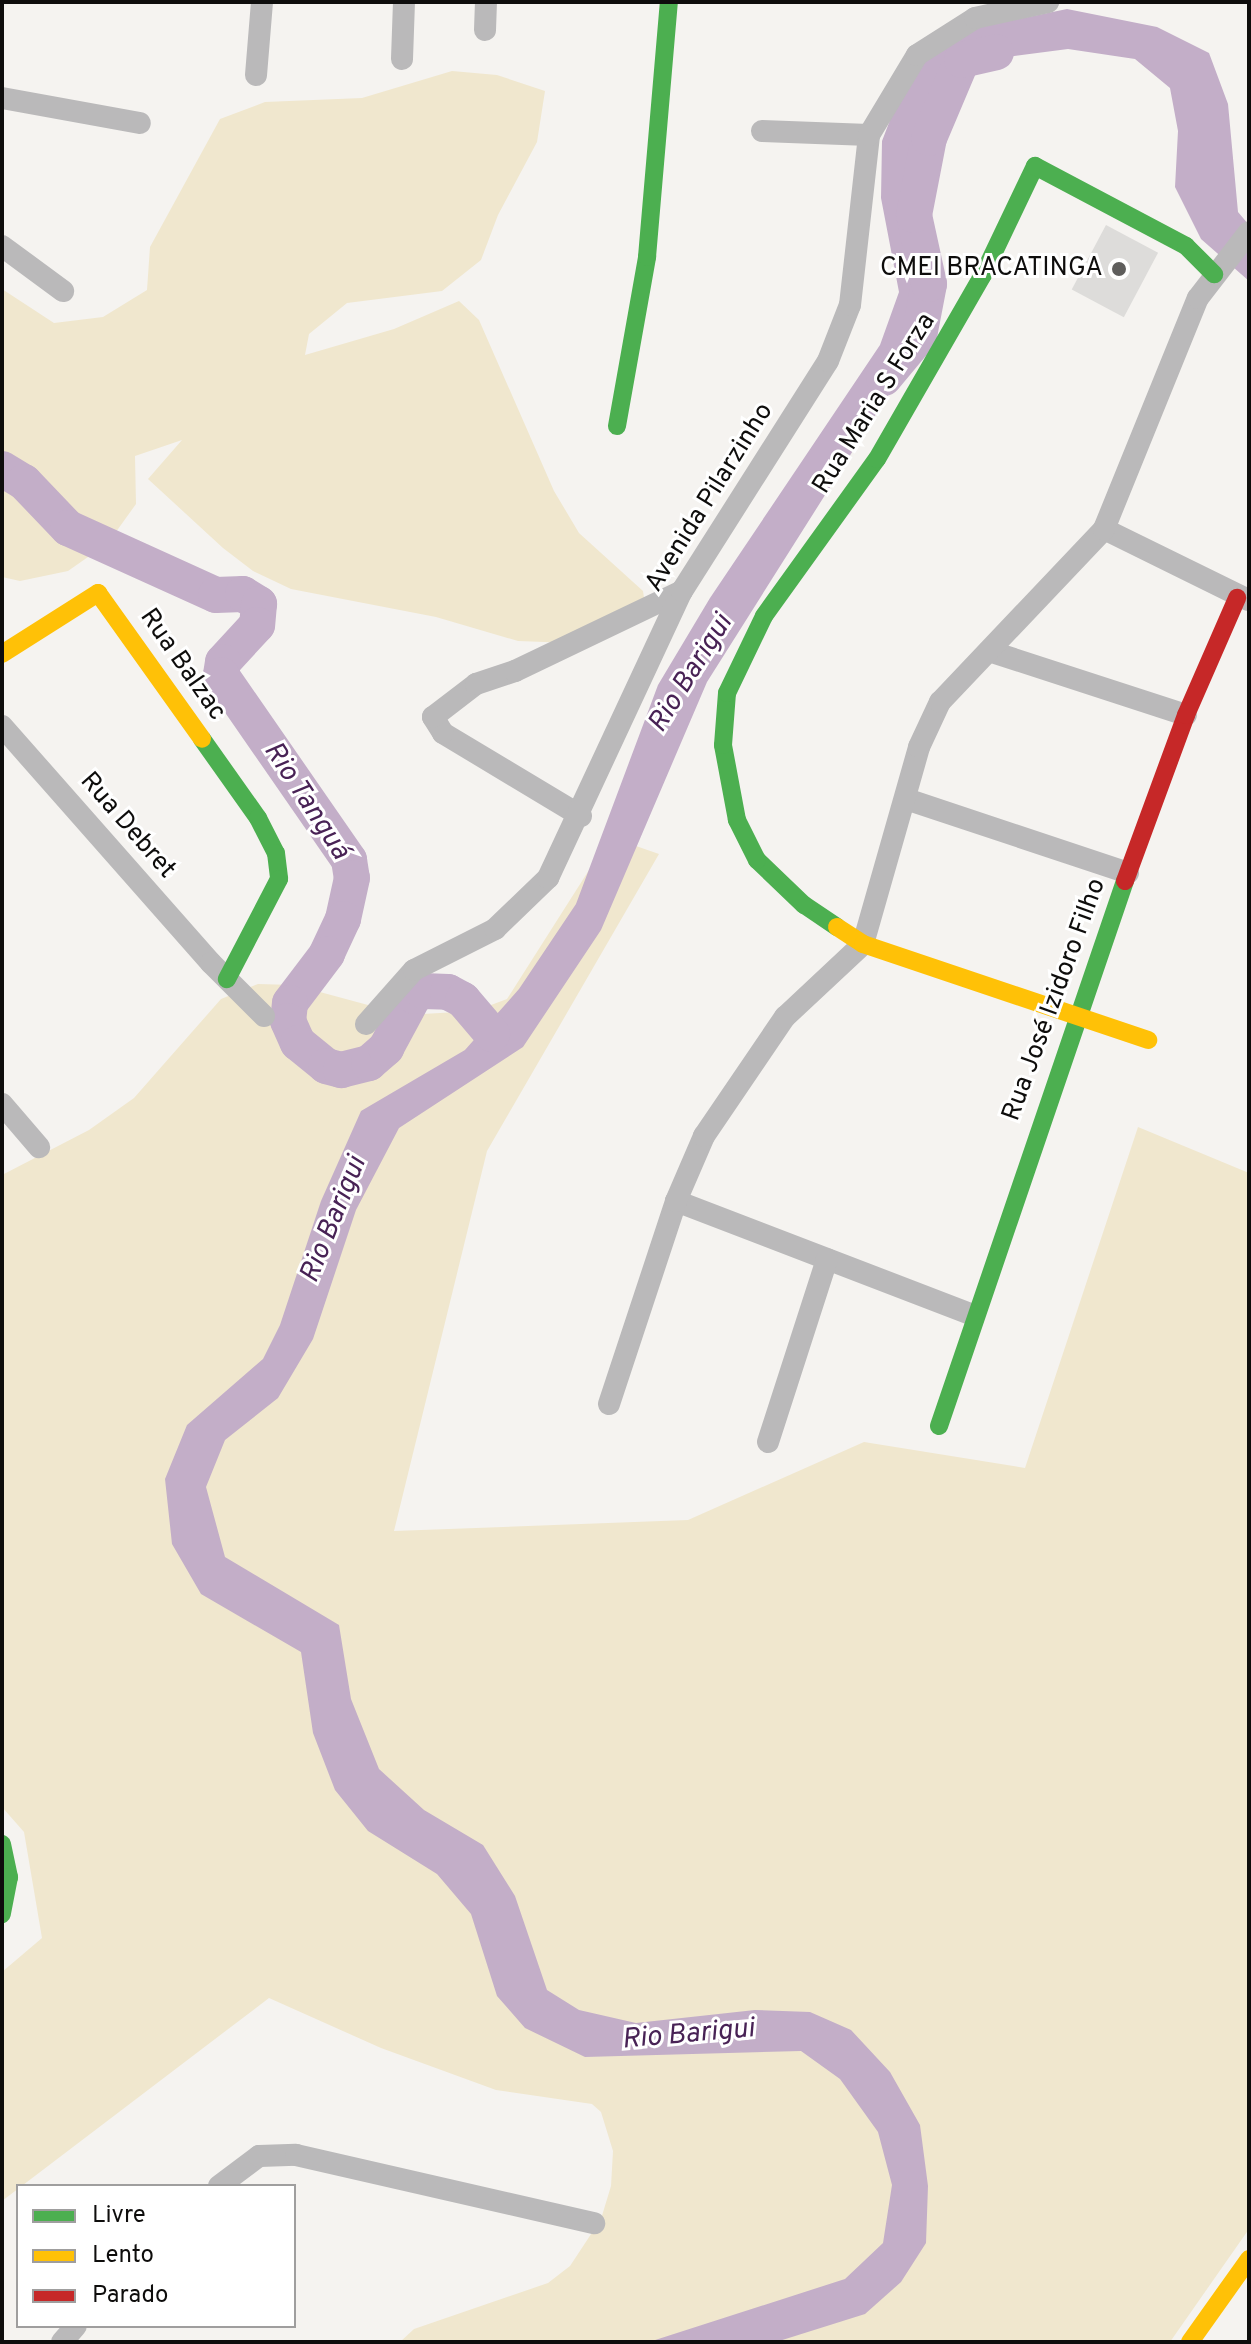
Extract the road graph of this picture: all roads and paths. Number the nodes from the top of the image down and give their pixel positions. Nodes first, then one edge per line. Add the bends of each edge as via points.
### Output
1 (262, 2) edge
2 (404, 2) edge
3 (486, 2) edge
4 (669, 2) edge
5 (1048, 2) edge
6 (485, 30) dead end
7 (402, 59) dead end
8 (256, 75) dead end
9 (2, 98) edge
10 (140, 123) dead end
11 (762, 131) dead end
12 (869, 135) junction
13 (1249, 232) edge
14 (2, 246) edge
15 (1218, 270) junction
16 (63, 291) dead end
17 (617, 426) dead end
18 (1104, 529) junction
19 (682, 591) junction
20 (1243, 599) edge
21 (989, 651) junction
22 (2, 654) edge
23 (1186, 715) junction
24 (2, 726) edge
25 (906, 799) junction
26 (581, 816) junction
27 (1128, 873) junction
28 (863, 944) junction
29 (227, 979) junction
30 (264, 1016) dead end
31 (1075, 1016) junction
32 (366, 1024) dead end
33 (1148, 1040) dead end
34 (2, 1104) edge
35 (39, 1147) dead end
36 (676, 1201) junction
37 (827, 1259) junction
38 (973, 1315) junction
39 (609, 1404) dead end
40 (939, 1426) dead end
41 (768, 1442) dead end
42 (2, 1844) edge
43 (6, 1877) edge
44 (2, 1914) edge
45 (222, 2184) edge
46 (594, 2223) dead end
47 (1249, 2259) edge
48 (1190, 2342) edge

1 - 8 street
2 - 7 street
3 - 6 street
4 - 17 street via 647,257
5 - 12 street, Avenida Pilarzinho via 975,18 917,55
9 - 10 street
11 - 12 street
12 - 19 street, Avenida Pilarzinho via 850,305 828,361
13 - 15 street
14 - 16 street
15 - 18 street via 1136,441
15 - 28 street, Rua Maria S Forza via 1186,246 1035,166 983,275 877,459 764,616 727,693 723,745 737,820 757,860 804,905
18 - 20 street
18 - 21 street
19 - 26 street, Avenida Pilarzinho
19 - 26 street via 515,671 476,684 433,717 443,733
20 - 23 street, Rua José Izidoro Filho
21 - 23 street
21 - 25 street via 940,702 919,747
22 - 29 street, Rua Balzac via 98,593 258,818 276,853 279,879
23 - 27 street, Rua José Izidoro Filho
24 - 29 street, Rua Debret
25 - 27 street
25 - 28 street
26 - 32 street, Avenida Pilarzinho via 548,878 495,929 414,970
27 - 31 street, Rua José Izidoro Filho
28 - 31 street
28 - 36 street via 785,1017 736,1083 704,1136
29 - 30 street, Rua Debret
31 - 33 street
31 - 38 street, Rua José Izidoro Filho
34 - 35 street
36 - 37 street
36 - 39 street
37 - 38 street
37 - 41 street
38 - 40 street, Rua José Izidoro Filho
42 - 43 street
43 - 44 street
45 - 46 street via 259,2156 296,2155
47 - 48 street

